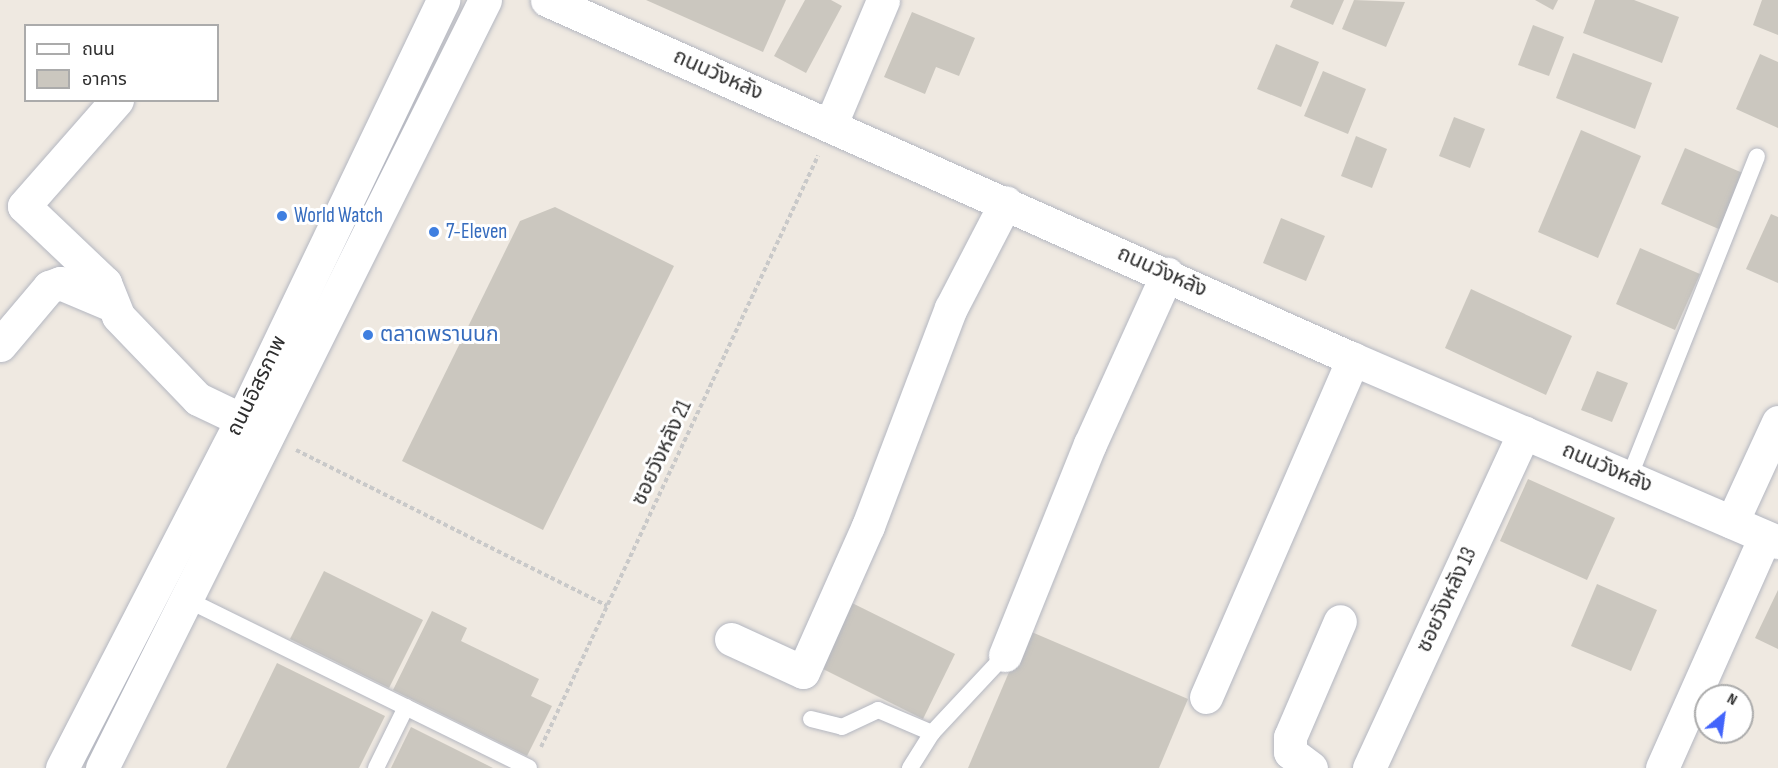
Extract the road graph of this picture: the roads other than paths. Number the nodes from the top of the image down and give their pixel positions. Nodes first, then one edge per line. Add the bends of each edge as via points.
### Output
1 (443, 0) edge
2 (485, 0) edge
3 (547, 0) edge
4 (884, 0) edge
5 (115, 102) edge
6 (826, 137) junction
7 (1757, 157) dead end
8 (1006, 202) junction
9 (1167, 274) junction
10 (112, 305) junction
11 (0, 345) edge
12 (1353, 359) junction
13 (1778, 422) edge
14 (255, 428) junction
15 (1524, 432) junction
16 (1629, 478) junction
17 (1732, 522) junction
18 (1772, 539) edge
19 (188, 600) junction
20 (1340, 621) dead end
21 (730, 639) dead end
22 (1005, 655) joint
23 (1206, 697) dead end
24 (406, 707) junction
25 (811, 720) dead end
26 (932, 734) junction
27 (532, 763) edge
28 (62, 768) edge
29 (102, 768) edge
30 (376, 768) edge
31 (910, 768) edge
32 (1311, 768) edge
33 (1369, 768) edge
34 (1662, 768) edge

1 - 14 main road, ถนนอิสรภาพ
2 - 14 main road
3 - 6 main road, ถนนวังหลัง
4 - 6 main road
5 - 10 main road via 24,206 105,283
6 - 8 main road, ถนนวังหลัง
7 - 16 lane
8 - 9 main road, ถนนวังหลัง
8 - 21 main road via 951,308 868,526 803,672
9 - 12 main road, ถนนวังหลัง
9 - 22 main road via 1090,444
10 - 11 main road via 60,284 49,287
10 - 14 main road via 198,399
12 - 15 main road, ถนนวังหลัง
12 - 23 main road
13 - 17 main road
14 - 19 main road
14 - 28 main road, ถนนอิสรภาพ
15 - 16 main road, ถนนวังหลัง
15 - 33 main road, ซอยวังหลัง 13
16 - 17 main road, ถนนวังหลัง
17 - 18 main road, ถนนวังหลัง
18 - 34 main road
19 - 24 lane
19 - 29 main road
20 - 32 main road via 1290,737 1290,752
22 - 26 lane
24 - 27 lane
24 - 30 lane
25 - 26 lane via 842,727 878,710
26 - 31 lane

